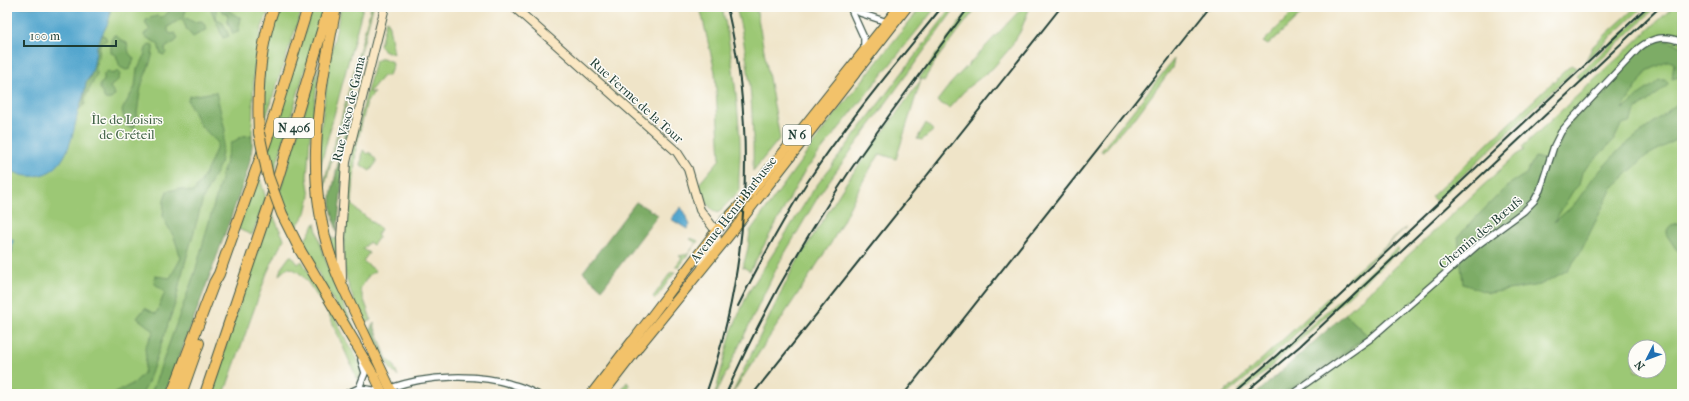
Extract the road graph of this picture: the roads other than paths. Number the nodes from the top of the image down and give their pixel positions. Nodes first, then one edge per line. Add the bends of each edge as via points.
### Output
1 (274, 7) edge
2 (308, 7) edge
3 (329, 7) edge
4 (336, 7) edge
5 (385, 7) edge
6 (514, 7) edge
7 (851, 7) edge
8 (899, 7) edge
9 (907, 7) edge
10 (887, 22) junction
11 (1682, 42) edge
12 (864, 52) junction
13 (716, 231) junction
14 (254, 247) junction
15 (701, 269) junction
16 (219, 274) junction
17 (344, 290) junction
18 (355, 343) junction
19 (634, 346) junction
20 (359, 388) junction
21 (389, 392) edge
22 (172, 394) edge
23 (181, 394) edge
24 (198, 394) edge
25 (205, 394) edge
26 (346, 394) edge
27 (378, 394) edge
28 (537, 394) edge
29 (592, 394) edge
30 (602, 394) edge
31 (1292, 394) edge

1 - 18 highway, bridge via 265,37 259,74 259,133 268,176 282,214 300,250
2 - 16 highway, N 406 via 267,139
3 - 14 highway, N 406 via 278,178
4 - 17 highway via 317,118 314,161 316,195 325,239
5 - 17 street, Rue Vasco de Gama via 346,162 340,272
6 - 13 street, Rue Ferme de la Tour via 677,152 688,169 700,210
7 - 10 street via 860,13
7 - 12 street via 864,38
8 - 10 main road, Avenue Henri Barbusse / N 6
9 - 15 main road, Avenue Henri Barbusse / N 6
10 - 12 main road, Avenue Henri Barbusse / N 6
11 - 31 street, Chemin des Bœufs via 1659,37 1639,48 1561,132 1540,190 1524,211 1480,244 1370,339
12 - 13 main road, Avenue Henri Barbusse / N 6 via 750,194
13 - 15 street via 716,240 706,254
13 - 19 main road, Avenue Henri Barbusse / N 6
14 - 24 highway, N 406
14 - 25 highway
15 - 19 main road, Avenue Henri Barbusse / N 6
16 - 22 highway, N 406
16 - 23 highway via 218,284
17 - 21 main road
18 - 20 street via 365,373
18 - 21 main road
19 - 29 highway, N 6
19 - 30 highway, N 6
20 - 26 street
20 - 27 street via 373,390
21 - 28 street via 423,380 455,377 514,384

